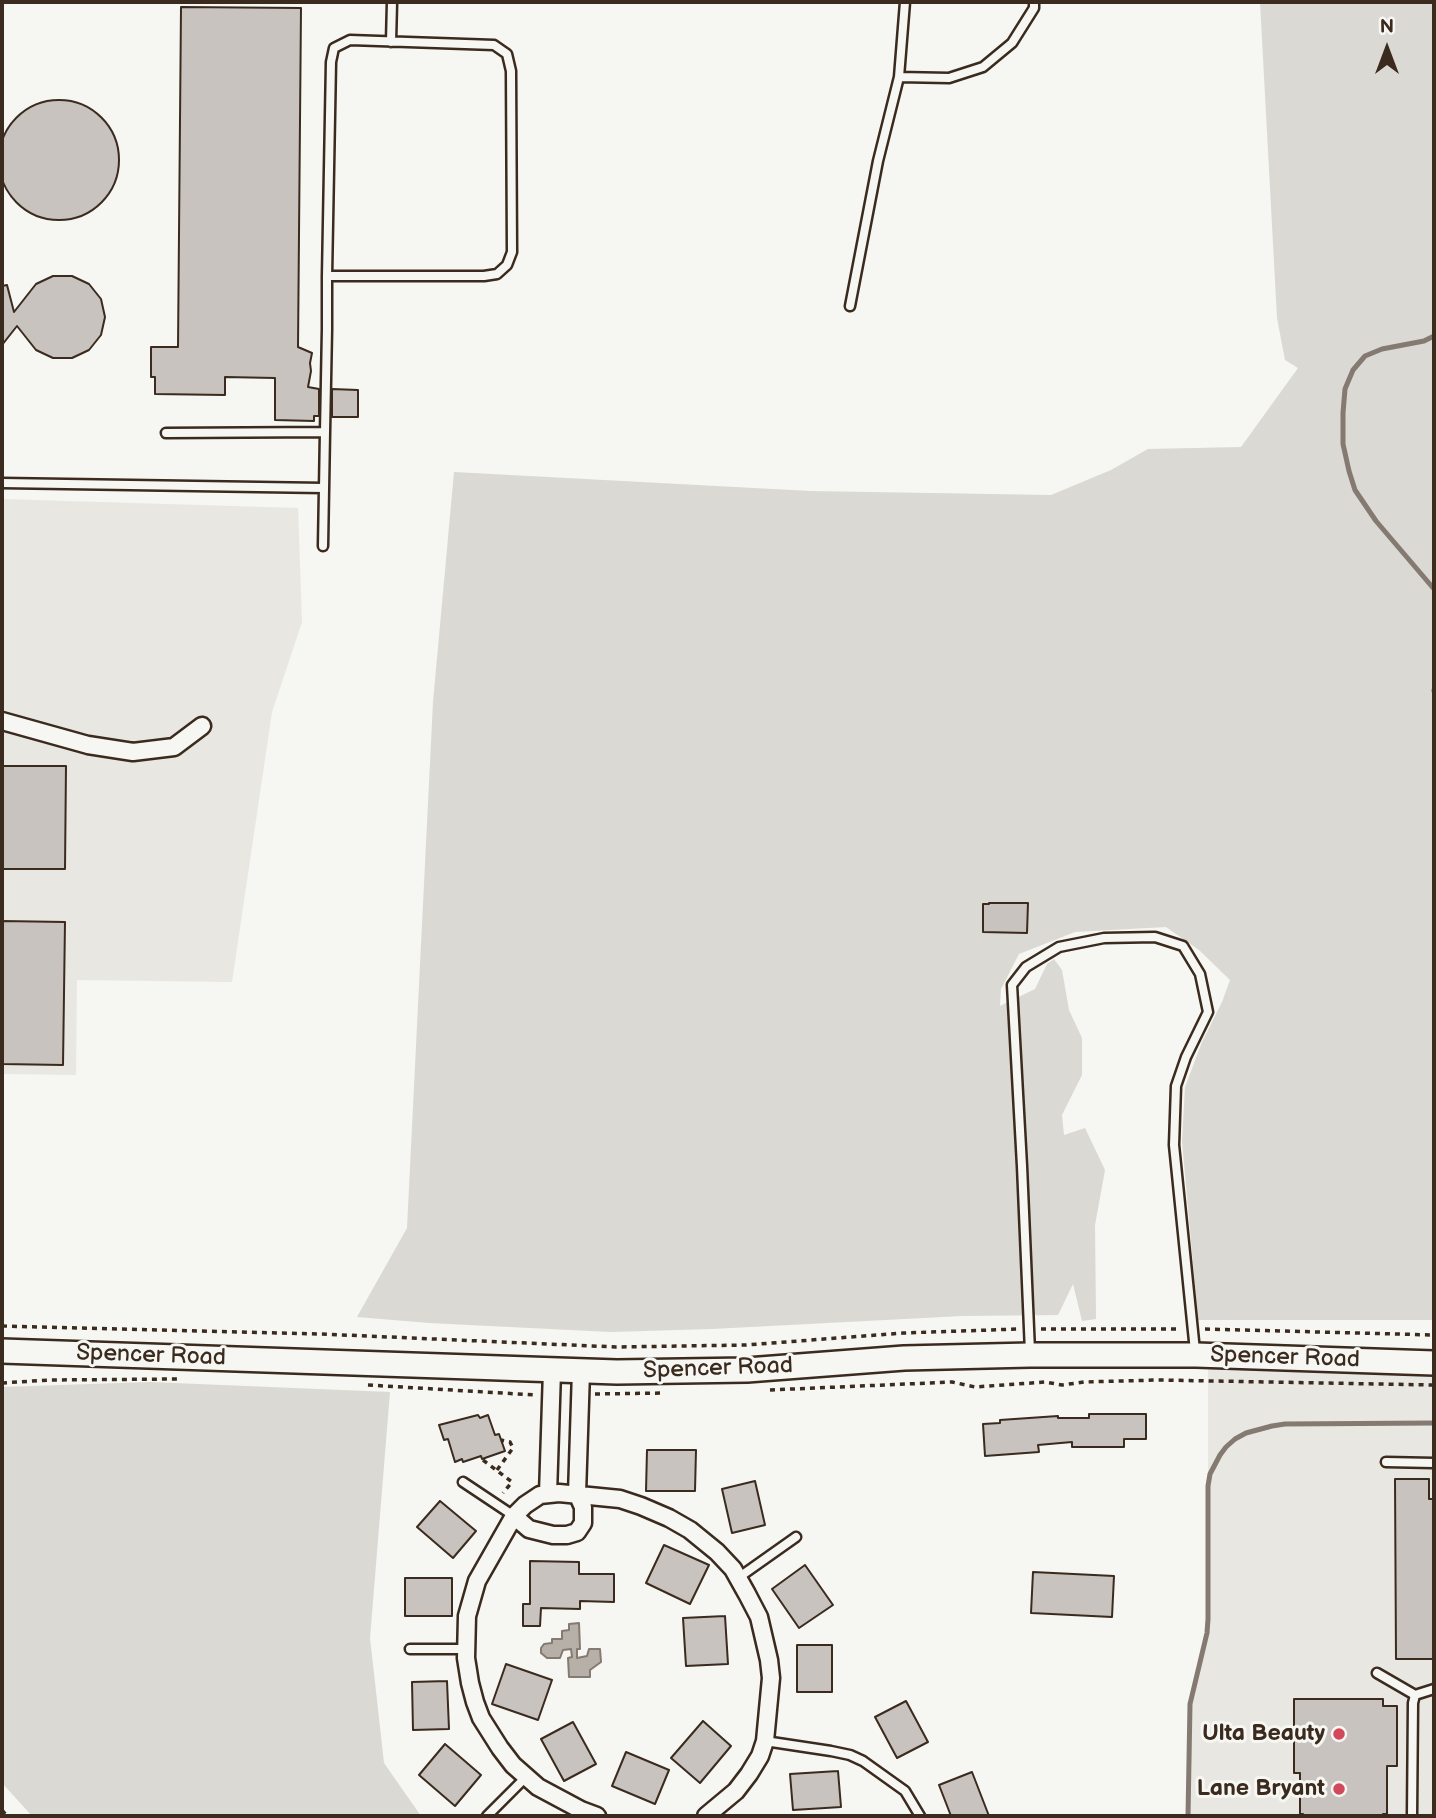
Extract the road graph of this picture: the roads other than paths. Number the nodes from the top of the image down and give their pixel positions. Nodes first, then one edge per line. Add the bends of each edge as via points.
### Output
1 (392, 2) edge
2 (905, 2) edge
3 (1034, 2) edge
4 (391, 42) junction
5 (899, 77) junction
6 (327, 276) junction
7 (850, 306) dead end
8 (325, 432) junction
9 (166, 433) dead end
10 (2, 483) edge
11 (323, 488) junction
12 (323, 546) dead end
13 (2, 721) edge
14 (202, 726) dead end
15 (2, 1351) edge
16 (1030, 1355) junction
17 (1196, 1355) junction
18 (1434, 1363) edge
19 (552, 1371) junction
20 (581, 1371) junction
21 (1386, 1462) dead end
22 (1434, 1464) edge
23 (463, 1482) dead end
24 (548, 1494) junction
25 (577, 1494) junction
26 (514, 1516) junction
27 (796, 1537) dead end
28 (738, 1578) junction
29 (410, 1649) dead end
30 (466, 1649) junction
31 (1377, 1673) dead end
32 (1434, 1689) edge
33 (1415, 1695) junction
34 (765, 1741) junction
35 (526, 1777) junction
36 (487, 1816) edge
37 (597, 1816) edge
38 (706, 1816) edge
39 (920, 1816) edge
40 (1412, 1816) edge

1 - 4 lane
2 - 5 lane
3 - 5 lane via 1012,43 982,67 949,78
4 - 6 lane via 350,40 334,48
4 - 6 lane via 494,45 507,54 511,71 512,251 497,274 484,276
5 - 7 lane
6 - 8 lane
8 - 9 lane
8 - 11 lane
10 - 11 lane
11 - 12 lane
13 - 14 street via 88,745 133,752 174,747
15 - 19 street, Spencer Road
16 - 17 street, Spencer Road
16 - 17 lane via 1012,985 1026,967 1059,947 1104,938 1155,937 1183,946 1200,975 1208,1012 1176,1086 1174,1145
16 - 20 street, Spencer Road via 904,1358 747,1370
17 - 18 street, Spencer Road
19 - 20 street, Spencer Road
19 - 24 street
20 - 25 street
21 - 22 lane
23 - 26 lane
24 - 25 street
24 - 26 street via 540,1495
25 - 26 street via 583,1522 577,1532 553,1535 529,1529
25 - 28 street via 620,1499 669,1518 717,1552
26 - 30 street via 471,1599
27 - 28 lane
28 - 34 street via 759,1617 769,1660
29 - 30 lane
30 - 35 street via 481,1718
31 - 33 lane
32 - 33 lane
33 - 40 lane
34 - 38 street via 743,1783
34 - 39 lane via 863,1761 905,1791
35 - 36 lane
35 - 37 street via 558,1799

